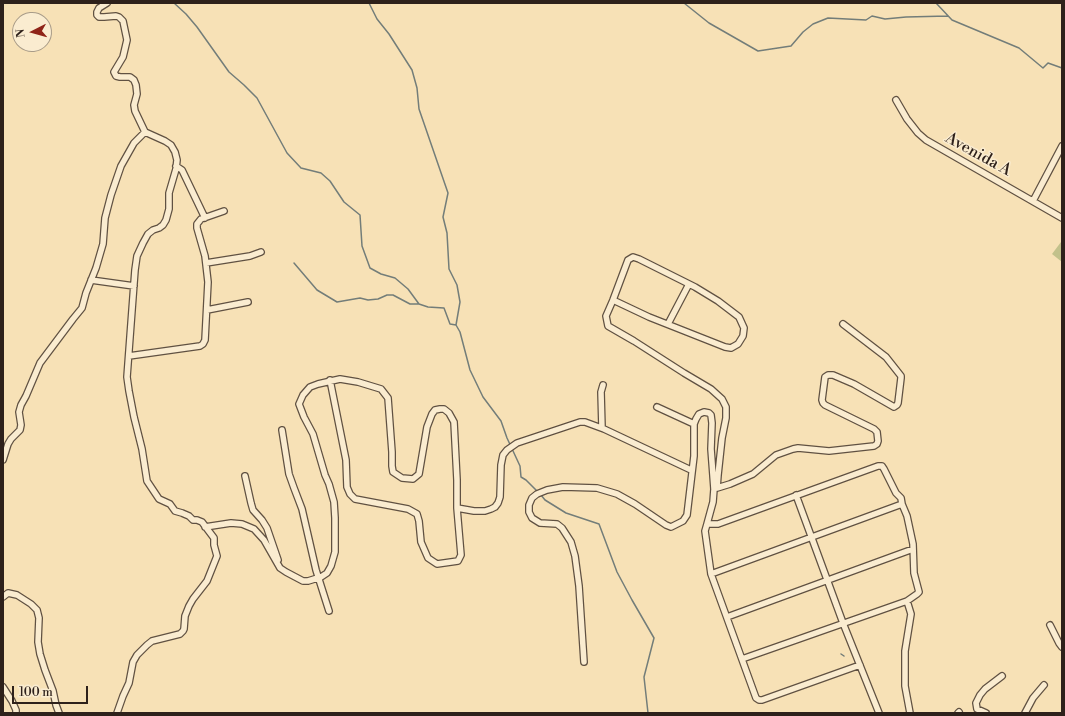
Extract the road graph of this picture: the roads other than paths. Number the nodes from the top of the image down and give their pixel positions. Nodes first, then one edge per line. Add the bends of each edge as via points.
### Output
1 (107, 3) edge
2 (896, 100) dead end
3 (145, 132) junction
4 (1062, 146) edge
5 (176, 166) junction
6 (1033, 201) junction
7 (224, 211) dead end
8 (205, 218) junction
9 (1062, 218) edge
10 (261, 252) dead end
11 (206, 262) junction
12 (91, 280) junction
13 (689, 284) junction
14 (134, 286) junction
15 (613, 300) junction
16 (248, 302) dead end
17 (207, 310) junction
18 (668, 324) junction
19 (843, 324) dead end
20 (129, 356) junction
21 (330, 380) junction
22 (603, 385) dead end
23 (657, 407) dead end
24 (694, 424) junction
25 (602, 428) junction
26 (282, 430) dead end
27 (3, 460) edge
28 (691, 470) junction
29 (245, 476) dead end
30 (716, 489) junction
31 (796, 495) junction
32 (902, 504) junction
33 (457, 508) junction
34 (707, 524) junction
35 (205, 527) junction
36 (812, 537) junction
37 (913, 549) junction
38 (280, 568) junction
39 (711, 574) junction
40 (318, 578) junction
41 (827, 581) junction
42 (3, 597) edge
43 (907, 601) junction
44 (329, 612) dead end
45 (727, 617) junction
46 (843, 623) junction
47 (1050, 625) dead end
48 (1062, 646) edge
49 (742, 659) junction
50 (584, 662) dead end
51 (860, 665) junction
52 (1002, 676) dead end
53 (1044, 686) dead end
54 (3, 687) edge
55 (16, 713) edge
56 (59, 713) edge
57 (117, 713) edge
58 (879, 713) edge
59 (910, 713) edge
60 (986, 713) edge
61 (1025, 713) edge

1 - 3 street via 100,8 97,15 104,18 116,16 123,21 127,40 123,57 114,72 116,76 130,77 134,80 137,94 135,111
2 - 6 street, Avenida A via 918,133 926,140
3 - 5 street via 171,145 176,156
3 - 12 street via 134,143 121,166 105,218 103,244
4 - 6 street
5 - 8 street via 182,170
5 - 14 street via 166,220 163,225 148,234 143,243 137,256
6 - 9 street, Avenida A
7 - 8 street
8 - 11 street via 197,224 197,228
10 - 11 street
11 - 17 street
12 - 14 street
12 - 27 street via 82,308 40,363 21,405 20,430 8,444
13 - 15 street via 633,257 628,260
13 - 18 street
13 - 18 street via 739,317 744,328 743,336 738,344 725,348
14 - 20 street
15 - 18 street
15 - 30 street via 606,316 608,326 722,399 726,407 726,418
16 - 17 street
17 - 20 street via 205,340 200,346
19 - 30 street via 886,357 900,374 898,403 894,407 854,384 833,375 825,377 822,400 825,406 874,429 877,432 877,444 826,452 793,449 776,456 753,474
20 - 35 street via 129,391 147,481 159,499 170,504 175,511 202,522
21 - 33 street via 350,494 355,499 408,509 417,514 421,542 428,558 437,564 458,561 461,555
21 - 33 street via 358,382 385,393 388,398 393,472 402,478 413,479 419,474 427,427 432,414 440,409 449,413 454,422
21 - 40 street via 310,387 299,404 313,434 334,502 334,552 329,570
22 - 25 street
23 - 24 street
24 - 28 street via 694,456
24 - 30 street via 699,414 704,412 711,415 711,449
25 - 28 street
25 - 33 street via 580,422 517,443 503,455 498,503 486,511
26 - 40 street via 289,474 302,509
28 - 50 street via 686,515 683,521 671,527 617,494 597,488 563,487 540,493 532,498 528,505 532,518 540,523 556,524 562,528 571,542 579,591
29 - 38 street via 253,510 267,528
30 - 34 street
31 - 32 street via 882,466
31 - 34 street via 718,524
31 - 36 street
32 - 36 street
32 - 37 street via 907,516
34 - 39 street via 705,532
35 - 38 street via 231,523 254,529 264,540
35 - 57 street via 214,538 217,556 207,581 189,606 183,631 152,641 136,656 129,684
36 - 39 street
36 - 41 street
37 - 41 street
37 - 43 street via 918,592
38 - 40 street via 303,581
39 - 45 street
40 - 44 street
41 - 45 street
41 - 46 street
42 - 56 street via 8,593 17,596 37,610 40,654
43 - 46 street
43 - 59 street via 911,614 905,651 905,686
45 - 49 street
46 - 49 street
46 - 51 street
47 - 48 street
49 - 51 street via 756,698 759,700
51 - 58 street
52 - 60 street via 985,689 976,703 977,708
53 - 61 street via 1033,698
54 - 55 street

